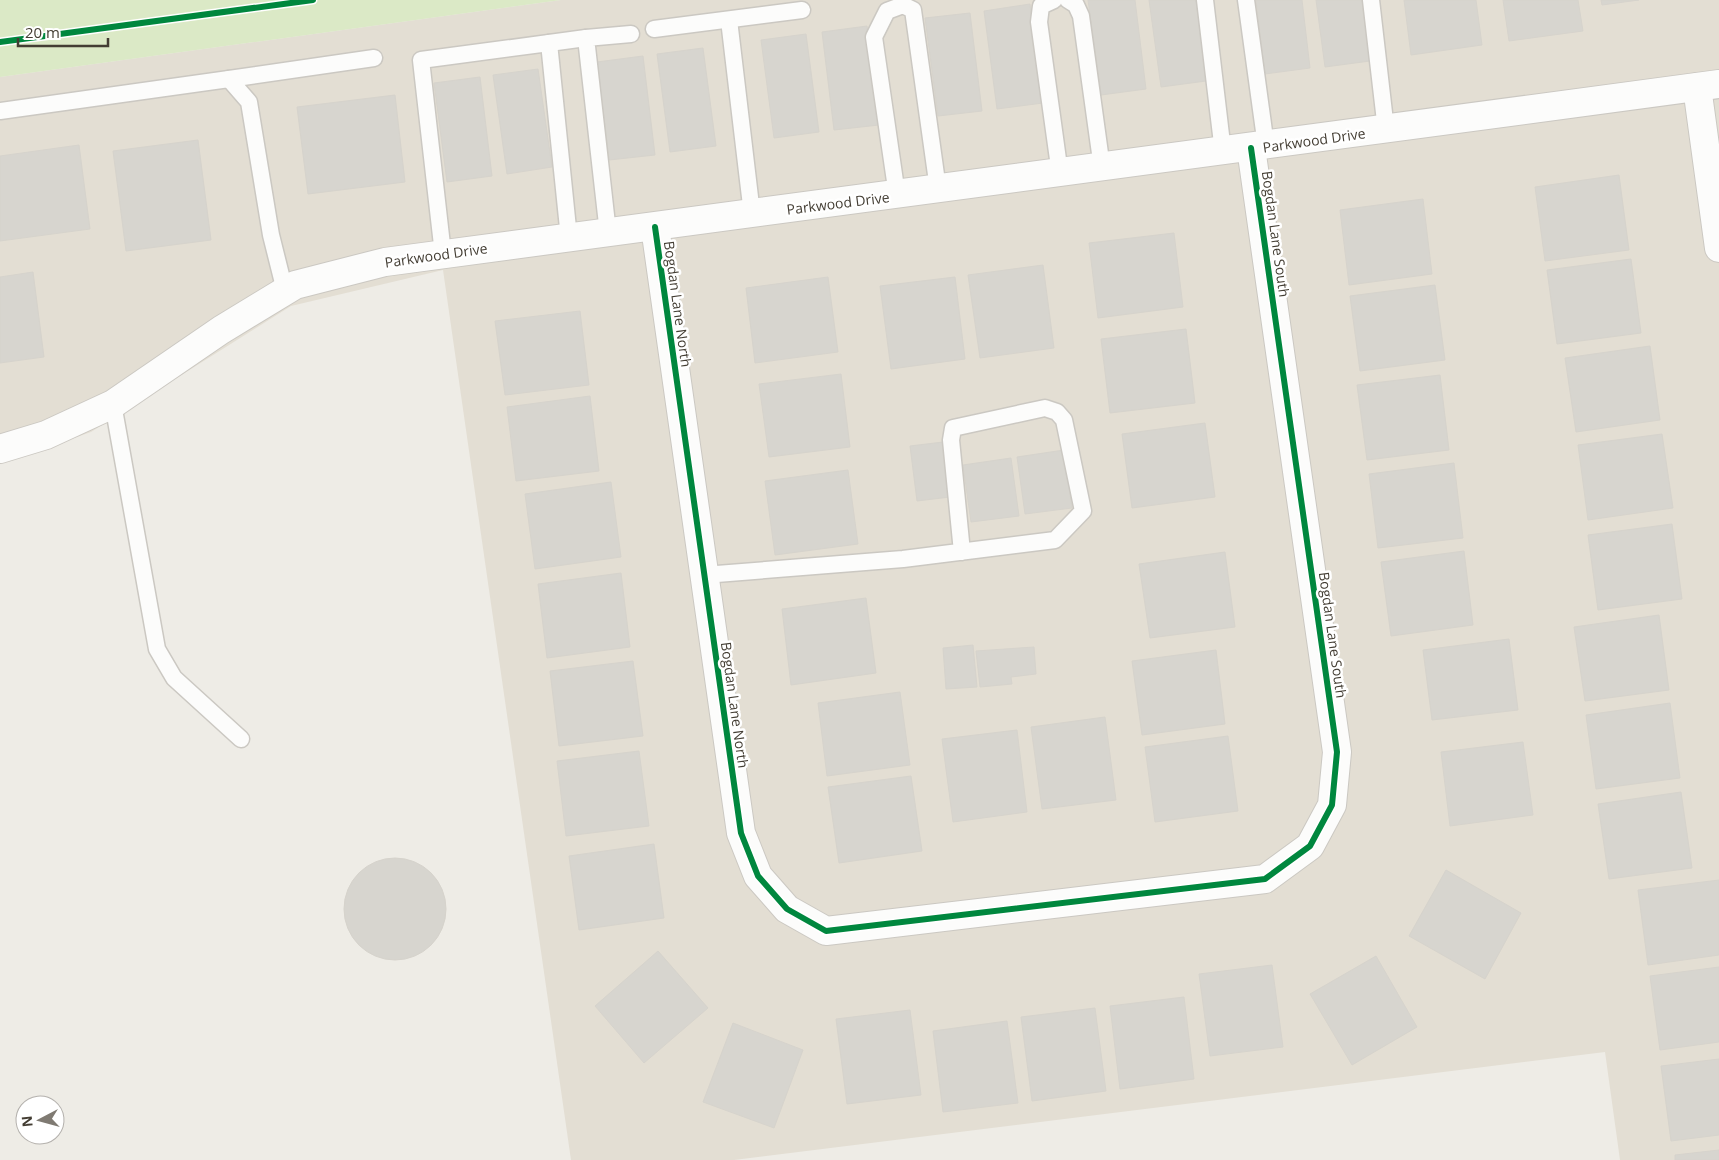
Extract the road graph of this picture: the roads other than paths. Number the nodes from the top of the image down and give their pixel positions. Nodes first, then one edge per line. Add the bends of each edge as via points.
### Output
1 (1054, 0) edge
2 (1068, 0) edge
3 (1205, 0) edge
4 (1246, 0) edge
5 (1371, 0) edge
6 (802, 10) dead end
7 (729, 20) junction
8 (654, 29) dead end
9 (631, 34) dead end
10 (586, 38) junction
11 (549, 43) junction
12 (374, 58) dead end
13 (229, 79) junction
14 (1708, 86) edge
15 (0, 111) edge
16 (1386, 130) junction
17 (1258, 147) junction
18 (1223, 152) junction
19 (1102, 168) junction
20 (1060, 174) junction
21 (938, 189) junction
22 (897, 195) junction
23 (752, 214) junction
24 (655, 227) junction
25 (608, 233) junction
26 (569, 238) junction
27 (1719, 248) edge
28 (443, 254) junction
29 (285, 291) junction
30 (113, 404) junction
31 (0, 449) edge
32 (962, 552) junction
33 (704, 575) junction
34 (241, 739) dead end
35 (1046, 906) joint

1 - 20 lane via 1041,6 1038,22
2 - 19 lane via 1076,5 1081,16
3 - 18 lane
4 - 17 lane
5 - 16 lane
6 - 7 lane
7 - 8 lane
7 - 23 lane
9 - 10 lane
10 - 11 lane
10 - 25 lane
11 - 26 lane
11 - 28 lane via 421,60
12 - 13 lane
13 - 15 lane
13 - 29 lane via 249,102 271,235
14 - 16 street, Parkwood Drive
14 - 27 street
16 - 17 street, Parkwood Drive
17 - 18 street, Parkwood Drive
17 - 35 street, Bogdan Lane South via 1337,752 1332,805 1310,846 1265,879
18 - 19 street, Parkwood Drive
19 - 20 street, Parkwood Drive
20 - 21 street, Parkwood Drive
21 - 22 street, Parkwood Drive
21 - 22 lane via 913,10 903,6 887,11 874,37
22 - 23 street, Parkwood Drive
23 - 24 street, Parkwood Drive
24 - 25 street, Parkwood Drive
24 - 33 street, Bogdan Lane North
25 - 26 street, Parkwood Drive
26 - 28 street, Parkwood Drive
28 - 29 street, Parkwood Drive via 386,262 295,285
29 - 30 street, Parkwood Drive via 221,330
30 - 31 street, Parkwood Drive via 46,435
30 - 34 lane via 157,649 174,678
32 - 32 lane via 1055,540 1083,511 1064,420 1057,412 1045,408 953,428 950,440
32 - 33 lane
33 - 35 street, Bogdan Lane North via 741,833 758,876 787,909 826,931

